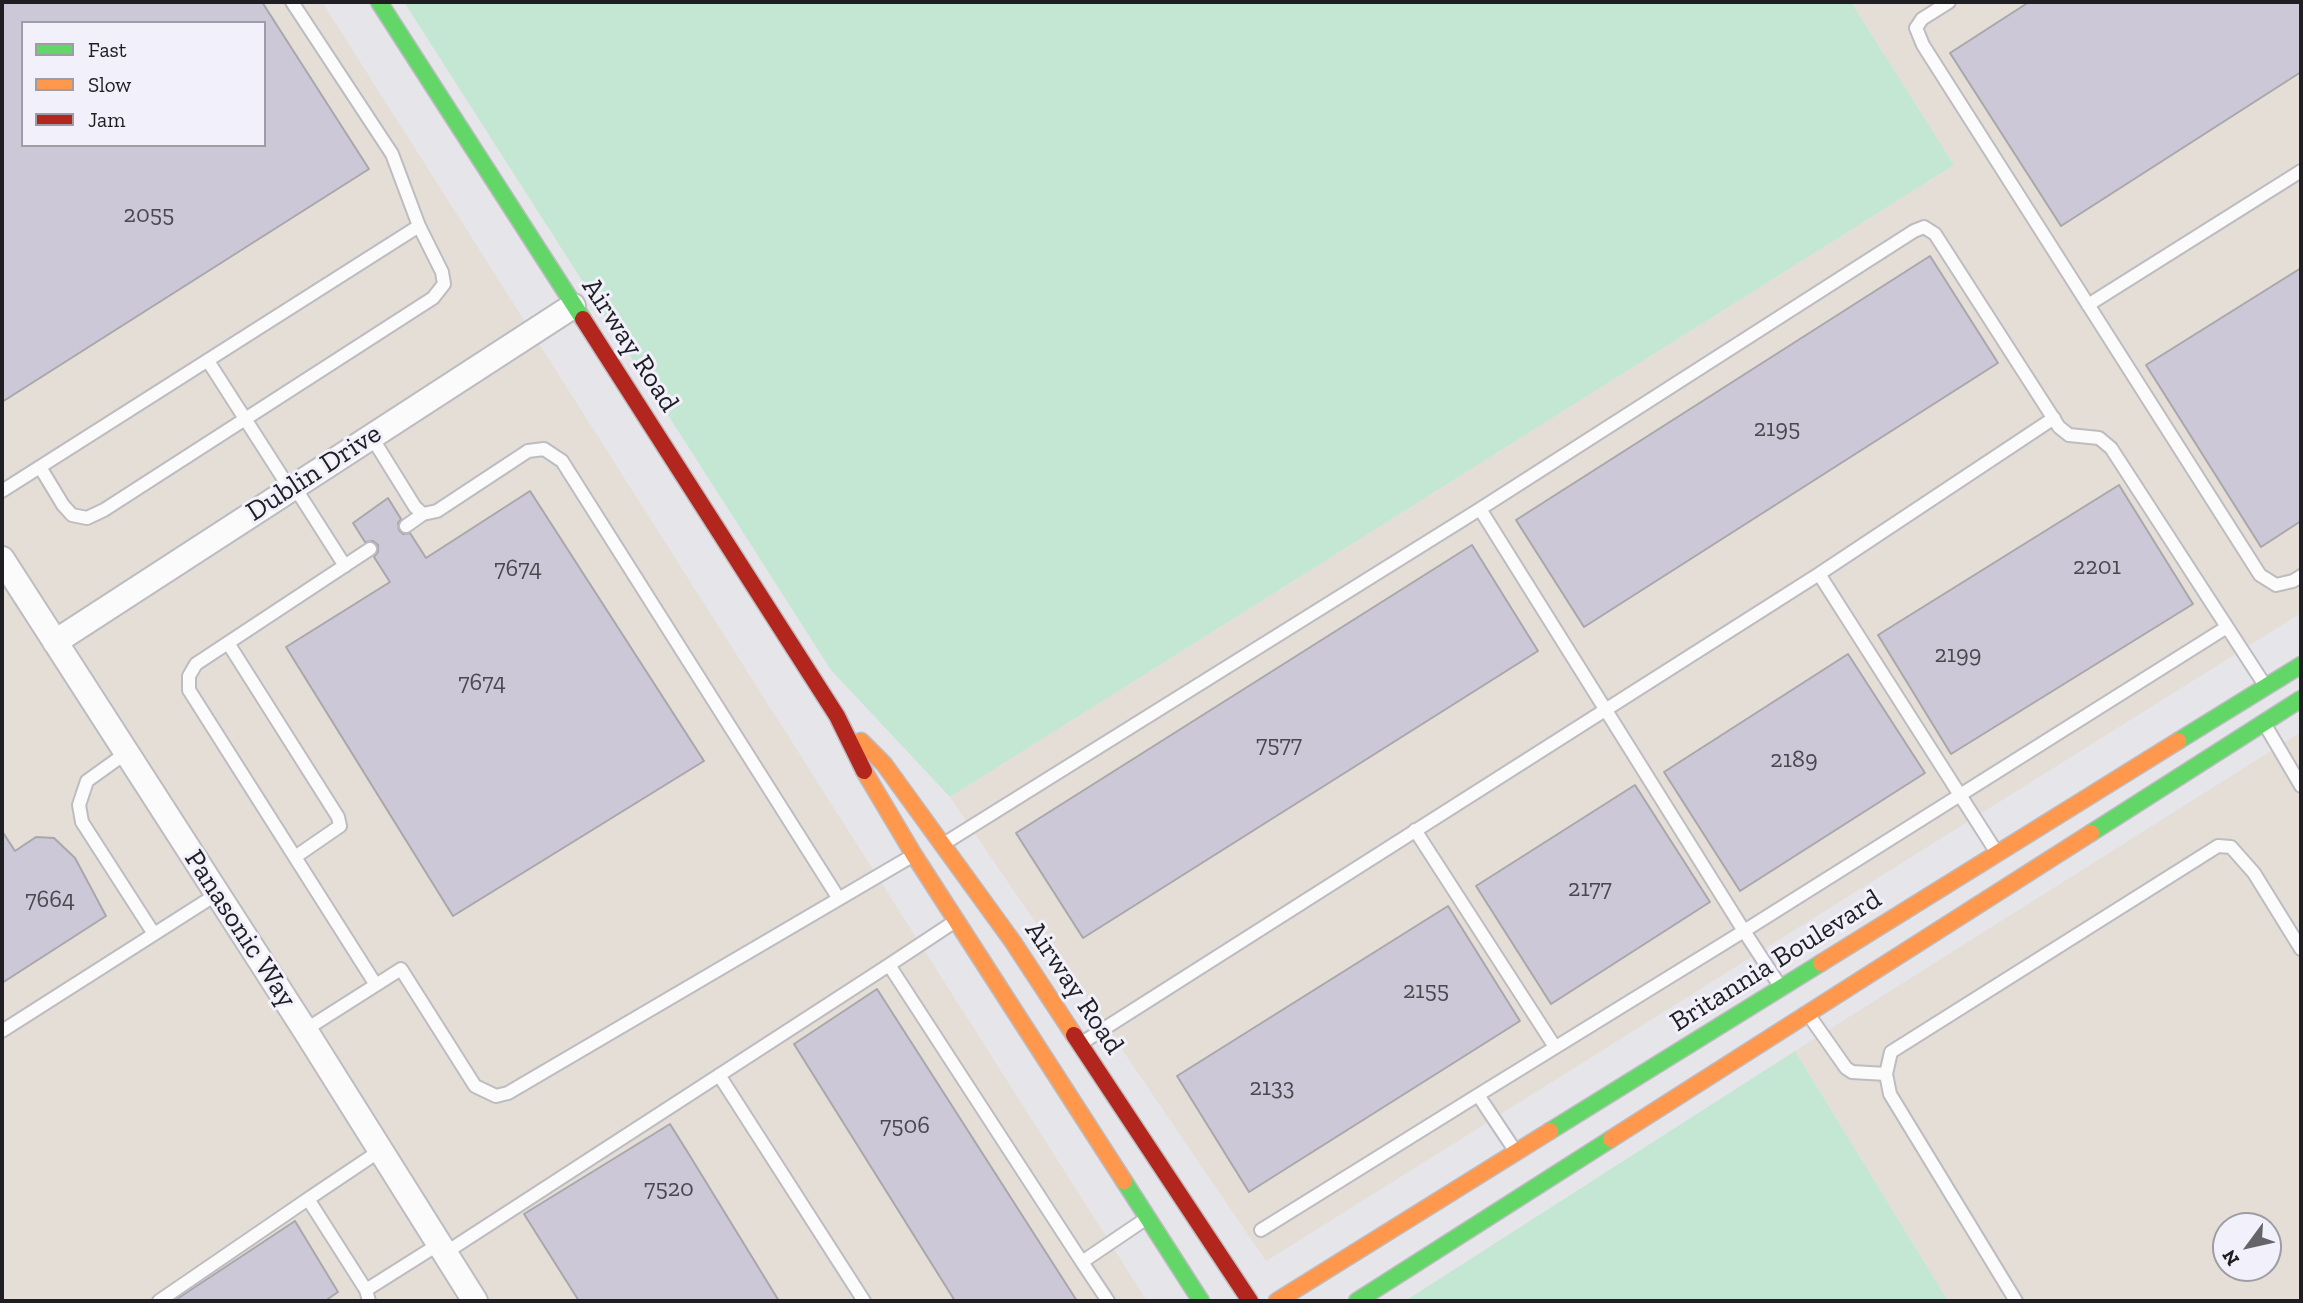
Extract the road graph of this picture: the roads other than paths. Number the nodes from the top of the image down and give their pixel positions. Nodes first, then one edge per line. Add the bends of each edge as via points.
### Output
1 (292, 2) edge
2 (379, 2) edge
3 (1949, 2) edge
4 (2301, 171) edge
5 (419, 226) junction
6 (2088, 305) junction
7 (573, 306) junction
8 (208, 361) junction
9 (2054, 418) junction
10 (245, 419) junction
11 (370, 436) junction
12 (40, 467) junction
13 (292, 487) junction
14 (2, 491) edge
15 (1479, 509) junction
16 (423, 514) junction
17 (406, 526) dead end
18 (370, 550) dead end
19 (2, 559) edge
20 (345, 566) junction
21 (1819, 574) junction
22 (2301, 576) edge
23 (2227, 627) junction
24 (55, 642) junction
25 (228, 643) junction
26 (2301, 664) edge
27 (2266, 687) junction
28 (2301, 699) edge
29 (1605, 709) junction
30 (837, 716) junction
31 (2264, 723) junction
32 (126, 753) junction
33 (2301, 786) edge
34 (1960, 794) junction
35 (1415, 830) junction
36 (943, 844) junction
37 (1997, 854) junction
38 (914, 855) junction
39 (295, 857) junction
40 (217, 894) junction
41 (839, 899) junction
42 (955, 921) junction
43 (1744, 931) junction
44 (154, 934) junction
45 (2301, 949) edge
46 (889, 965) junction
47 (376, 985) junction
48 (1781, 989) junction
49 (1808, 1014) junction
50 (305, 1030) junction
51 (2, 1031) edge
52 (1080, 1044) junction
53 (1555, 1047) junction
54 (1886, 1074) junction
55 (719, 1075) junction
56 (1478, 1095) junction
57 (381, 1150) junction
58 (1517, 1153) junction
59 (308, 1199) junction
60 (1147, 1217) junction
61 (1261, 1230) dead end
62 (442, 1248) junction
63 (1082, 1262) junction
64 (367, 1296) edge
65 (159, 1301) edge
66 (475, 1301) edge
67 (864, 1301) edge
68 (1108, 1301) edge
69 (1201, 1301) edge
70 (1250, 1301) edge
71 (1277, 1301) edge
72 (1357, 1301) edge
73 (2017, 1301) edge

1 - 5 lane via 392,154
2 - 7 main road, Airway Road
3 - 6 lane via 1916,28 1923,45
4 - 6 lane
5 - 8 lane
5 - 10 lane via 442,272 444,284 433,298
6 - 22 lane via 2260,575 2276,585
7 - 11 street, Dublin Drive
7 - 30 main road, Airway Road
8 - 10 lane
8 - 12 lane
9 - 15 lane via 1935,234 1924,227
9 - 21 lane
9 - 23 lane via 2069,435 2099,438 2111,448
10 - 12 lane via 87,518 72,515
10 - 13 lane
11 - 13 street, Dublin Drive
11 - 16 lane
12 - 14 lane
13 - 20 lane
13 - 24 street, Dublin Drive
15 - 29 lane
15 - 36 lane
16 - 17 lane
16 - 41 lane via 437,511 528,451 544,450 562,461
18 - 20 lane
19 - 24 street, Panasonic Way
20 - 25 lane
21 - 29 lane
21 - 34 lane
23 - 27 lane
23 - 34 lane
24 - 32 street, Panasonic Way
25 - 39 lane via 196,664 189,676 189,690
25 - 39 lane via 338,817 340,826
26 - 27 main road, Britannia Boulevard
27 - 37 main road, Britannia Boulevard
28 - 31 main road
29 - 35 lane
29 - 43 lane
30 - 36 main road, Airway Road via 884,764
30 - 38 main road, Airway Road via 866,776
31 - 33 lane
31 - 49 main road
32 - 40 street, Panasonic Way
32 - 44 lane via 87,781 79,805 82,822
34 - 37 lane
34 - 43 lane
35 - 52 lane
35 - 53 lane
36 - 52 main road, Airway Road
37 - 48 main road, Britannia Boulevard
38 - 41 lane
38 - 42 main road, Airway Road
39 - 47 lane
40 - 44 lane
40 - 50 street, Panasonic Way
41 - 47 lane via 508,1094 496,1096 475,1086 401,969
42 - 46 lane
42 - 60 main road, Airway Road
43 - 48 lane
43 - 53 lane
44 - 51 lane
45 - 54 lane via 2254,873 2231,847 2218,846 1891,1052
46 - 55 lane
46 - 63 lane
47 - 50 lane
48 - 58 main road, Britannia Boulevard
49 - 54 lane via 1852,1073
49 - 72 main road
50 - 57 street, Panasonic Way
52 - 70 main road, Airway Road
53 - 56 lane
54 - 73 lane via 1890,1094
55 - 62 lane
55 - 67 lane
56 - 58 lane
56 - 61 lane
57 - 59 lane
57 - 62 street, Panasonic Way
58 - 71 main road, Britannia Boulevard
59 - 64 lane
59 - 65 lane
60 - 63 lane
60 - 69 main road, Airway Road
62 - 64 lane
62 - 66 street, Panasonic Way
63 - 68 lane

